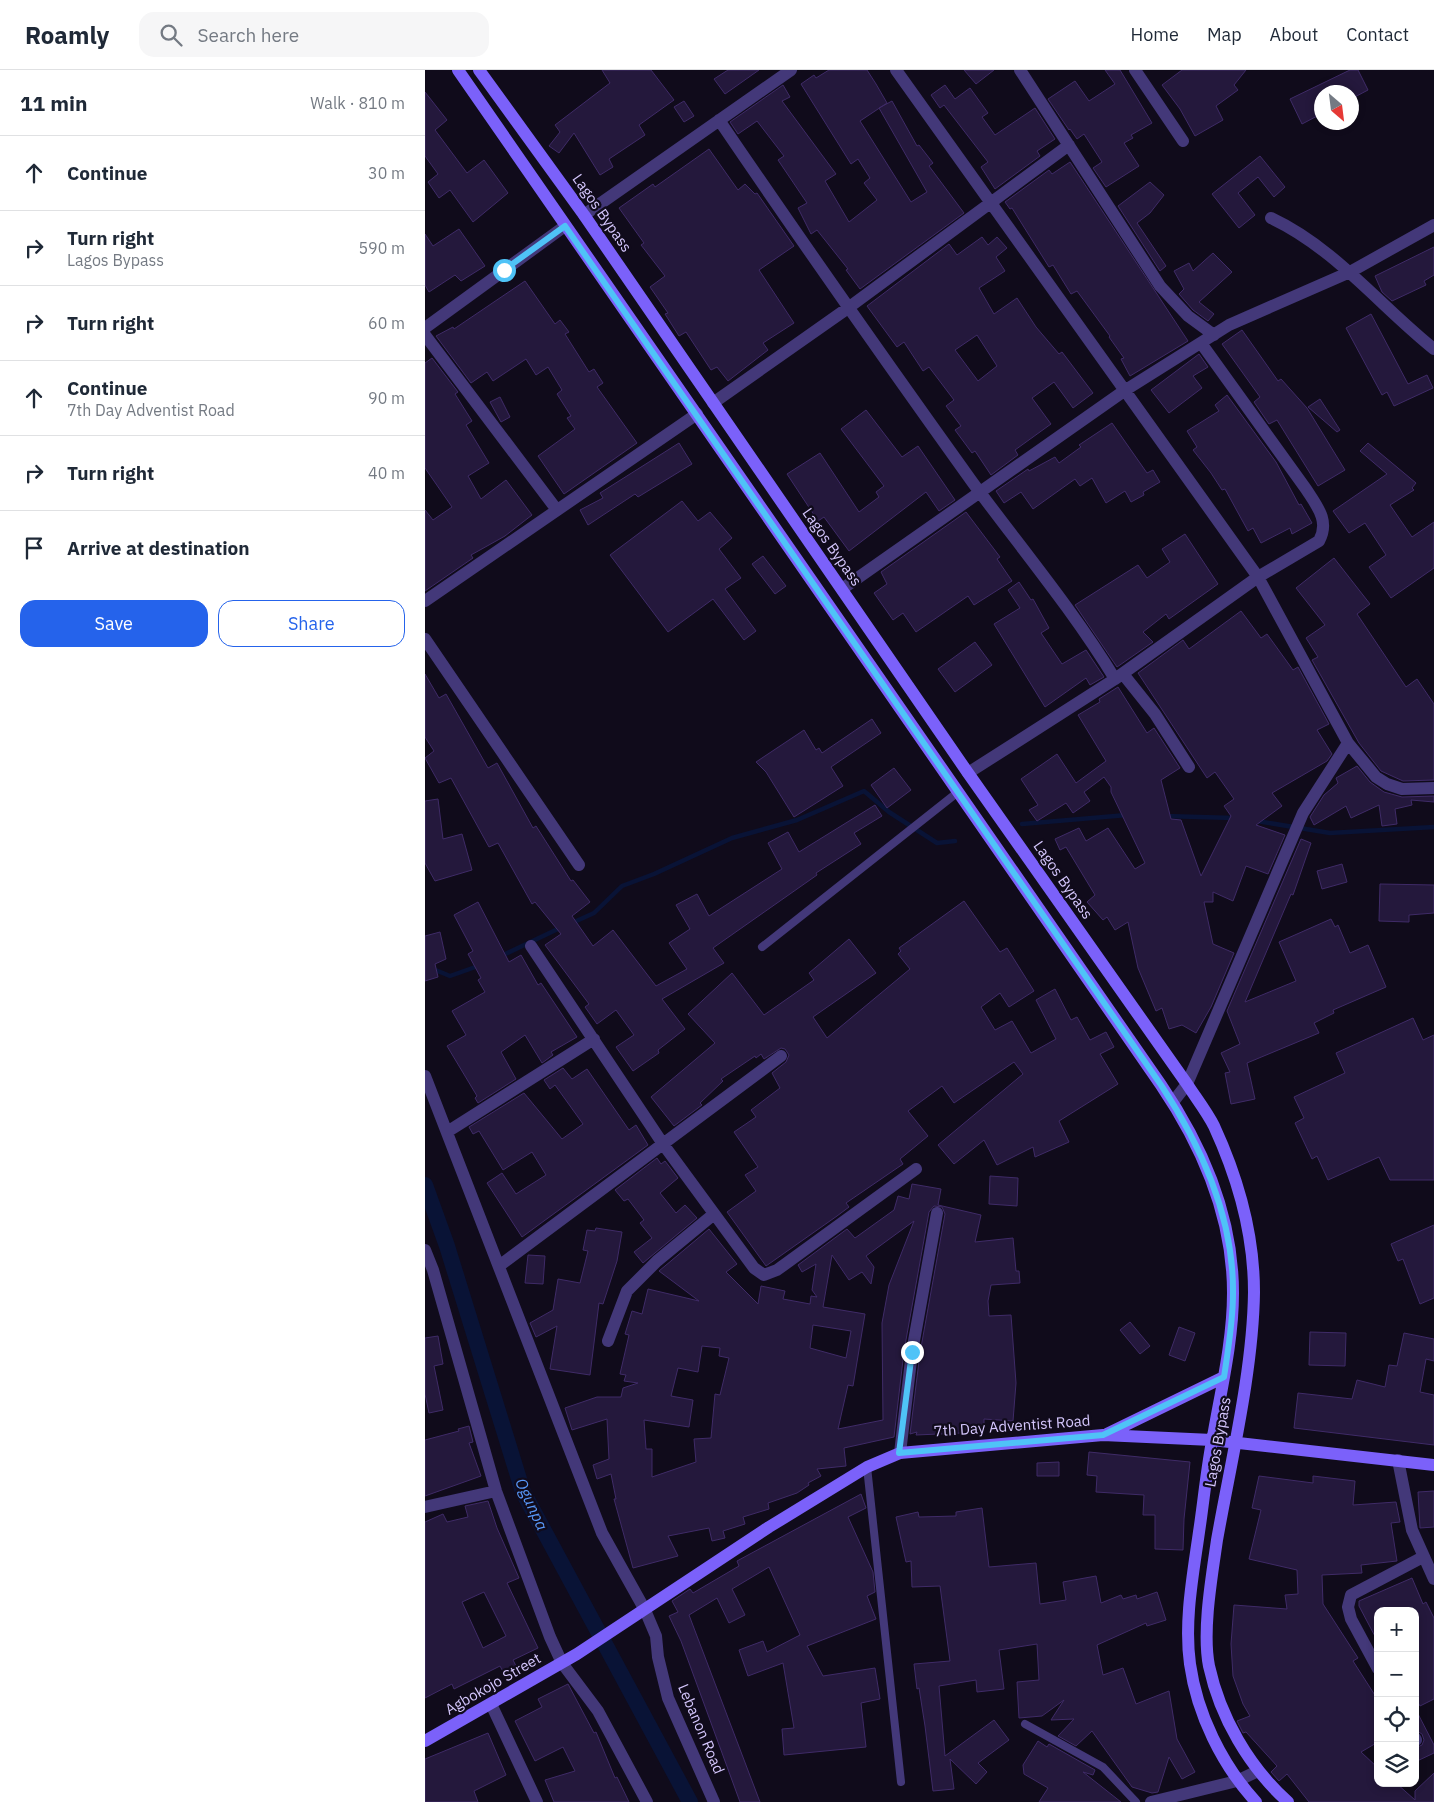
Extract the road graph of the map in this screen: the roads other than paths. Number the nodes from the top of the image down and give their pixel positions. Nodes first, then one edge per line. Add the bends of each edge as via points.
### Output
1 (458, 70) edge
2 (479, 70) edge
3 (791, 70) edge
4 (896, 70) edge
5 (1020, 70) edge
6 (1135, 70) edge
7 (719, 120) junction
8 (1183, 142) dead end
9 (1069, 145) junction
10 (990, 203) junction
11 (585, 215) junction
12 (1271, 218) dead end
13 (1434, 225) edge
14 (565, 226) junction
15 (1350, 272) junction
16 (847, 308) junction
17 (425, 328) edge
18 (425, 335) edge
19 (1214, 335) junction
20 (1201, 343) junction
21 (1433, 348) edge
22 (1124, 391) junction
23 (713, 403) junction
24 (697, 414) junction
25 (981, 493) junction
26 (557, 510) junction
27 (1258, 577) junction
28 (841, 589) junction
29 (425, 601) edge
30 (425, 639) edge
31 (1119, 677) junction
32 (1348, 743) junction
33 (1189, 767) dead end
34 (967, 773) junction
35 (1434, 788) edge
36 (958, 792) junction
37 (579, 865) dead end
38 (531, 946) dead end
39 (762, 947) dead end
40 (593, 1039) junction
41 (781, 1056) dead end
42 (425, 1076) edge
43 (1187, 1084) junction
44 (1173, 1102) junction
45 (447, 1132) junction
46 (663, 1144) junction
47 (916, 1168) dead end
48 (937, 1213) dead end
49 (714, 1214) junction
50 (425, 1250) edge
51 (499, 1266) junction
52 (429, 1271) edge
53 (607, 1341) dead end
54 (1224, 1377) junction
55 (1103, 1435) junction
56 (1212, 1440) junction
57 (1235, 1442) junction
58 (899, 1453) junction
59 (1398, 1460) junction
60 (1434, 1465) edge
61 (867, 1467) junction
62 (496, 1491) junction
63 (425, 1507) edge
64 (1423, 1557) junction
65 (1434, 1578) edge
66 (642, 1612) junction
67 (1374, 1662) edge
68 (562, 1663) junction
69 (491, 1704) junction
70 (1025, 1724) dead end
71 (425, 1741) edge
72 (1258, 1771) junction
73 (1237, 1781) junction
74 (901, 1782) dead end
75 (537, 1802) edge
76 (647, 1802) edge
77 (714, 1802) edge
78 (1136, 1802) edge
79 (1151, 1802) edge
80 (1255, 1802) edge
81 (1289, 1802) edge

1 - 14 main road, Lagos Bypass
2 - 11 main road, Lagos Bypass
3 - 7 street
4 - 10 street
5 - 9 street
6 - 8 street
7 - 11 street
7 - 16 street
9 - 10 street
9 - 19 street via 1160,286 1188,316
10 - 16 street
10 - 22 street
11 - 23 main road, Lagos Bypass
12 - 15 street via 1292,228
13 - 15 street
14 - 17 street
14 - 24 main road, Lagos Bypass
15 - 19 street via 1229,325
15 - 21 street via 1386,310
16 - 23 street
16 - 25 street
18 - 26 street
19 - 20 street
20 - 22 street
20 - 27 street via 1306,489 1325,524 1319,541
22 - 25 street
22 - 27 street
23 - 28 main road, Lagos Bypass
24 - 26 street
24 - 36 main road, Lagos Bypass
25 - 28 street
25 - 31 street
26 - 29 street
27 - 31 street
27 - 32 street
28 - 34 main road, Lagos Bypass
30 - 37 street
31 - 33 street via 1155,714
31 - 34 street
32 - 35 street via 1376,777 1387,784 1402,789
32 - 43 street via 1303,813
34 - 43 main road, Lagos Bypass
36 - 39 lane
36 - 44 main road, Lagos Bypass
38 - 40 street
40 - 45 street
40 - 46 street
41 - 46 street
42 - 45 street, Lebanon Road
43 - 44 street
43 - 57 main road, Lagos Bypass via 1213,1125 1234,1176 1249,1230 1254,1292 1250,1345
44 - 54 main road, Lagos Bypass via 1194,1138 1212,1180 1225,1223 1233,1294
45 - 51 street, Lebanon Road
46 - 49 street
46 - 51 street
47 - 49 street via 777,1270 764,1274 754,1268
48 - 58 street via 912,1352
49 - 53 street via 657,1261 627,1291
50 - 52 street
51 - 66 street, Lebanon Road via 602,1533
52 - 62 street
54 - 55 main road
54 - 56 main road, Lagos Bypass
55 - 56 main road, 7th Day Adventist Road
55 - 58 main road, 7th Day Adventist Road
56 - 57 main road, 7th Day Adventist Road
56 - 73 main road, Lagos Bypass via 1193,1573 1190,1664 1212,1737
57 - 59 main road, 7th Day Adventist Road
57 - 72 main road, Lagos Bypass via 1211,1576 1209,1664 1233,1731
58 - 61 main road, 7th Day Adventist Road
59 - 60 main road, 7th Day Adventist Road
59 - 64 street via 1412,1530
61 - 66 main road, 7th Day Adventist Road
61 - 74 lane
62 - 63 street
62 - 68 street
64 - 65 street
64 - 67 street via 1351,1595 1348,1607 1351,1619
66 - 68 main road, Agbokojo Street
66 - 77 street, Lebanon Road via 656,1636 668,1698
68 - 69 main road, Agbokojo Street
68 - 76 street via 598,1711
69 - 71 main road, Agbokojo Street
69 - 75 street
70 - 78 lane via 1103,1767
72 - 73 street
72 - 81 main road, Lagos Bypass
73 - 79 street
73 - 80 main road, Lagos Bypass

